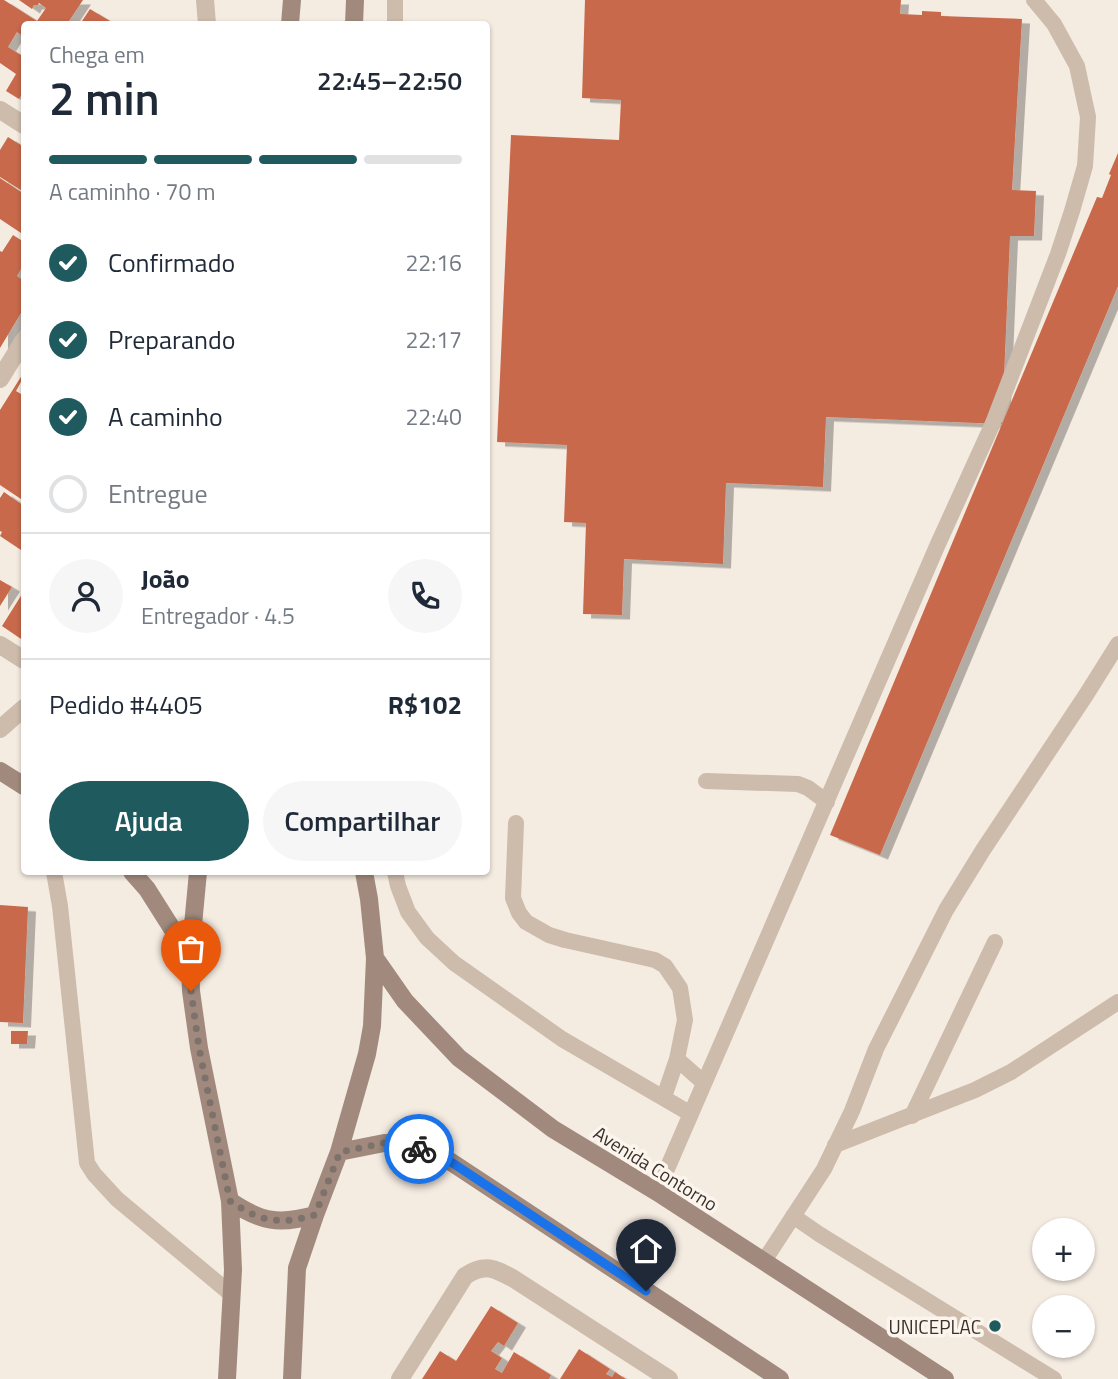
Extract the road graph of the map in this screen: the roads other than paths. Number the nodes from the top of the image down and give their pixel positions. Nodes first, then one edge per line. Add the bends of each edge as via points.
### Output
1 (205, 0) edge
2 (292, 0) edge
3 (355, 0) edge
4 (396, 0) edge
5 (1034, 0) edge
6 (207, 21) edge
7 (290, 21) edge
8 (354, 21) edge
9 (395, 21) edge
10 (0, 110) edge
11 (21, 123) edge
12 (21, 345) edge
13 (0, 379) edge
14 (1118, 644) edge
15 (0, 645) edge
16 (21, 658) edge
17 (21, 712) edge
18 (0, 729) edge
19 (0, 771) edge
20 (706, 781) dead end
21 (21, 784) edge
22 (827, 802) junction
23 (516, 823) dead end
24 (55, 875) edge
25 (135, 875) edge
26 (198, 875) edge
27 (365, 875) edge
28 (396, 875) edge
29 (995, 942) dead end
30 (190, 957) junction
31 (375, 958) junction
32 (1118, 1002) edge
33 (677, 1059) junction
34 (704, 1083) junction
35 (664, 1097) junction
36 (691, 1114) junction
37 (912, 1116) junction
38 (835, 1145) junction
39 (340, 1152) junction
40 (657, 1192) junction
41 (230, 1201) junction
42 (315, 1215) junction
43 (793, 1216) junction
44 (764, 1261) junction
45 (231, 1294) junction
46 (228, 1379) edge
47 (292, 1379) edge
48 (400, 1379) edge
49 (669, 1379) edge
50 (780, 1379) edge
51 (944, 1379) edge
52 (1054, 1379) edge

1 - 6 street
2 - 7 main road
3 - 8 main road
4 - 9 lane
5 - 22 lane via 1054,24 1077,66 1088,117 1084,166 1058,254 993,423
10 - 11 street
12 - 13 street
14 - 38 lane via 946,910 876,1049
15 - 16 street
17 - 18 street
19 - 21 main road
20 - 22 lane via 799,784
22 - 34 lane
23 - 33 lane via 513,898 519,913 549,935 665,966 680,988 685,1020
24 - 45 lane via 88,1163 117,1199
25 - 30 main road
26 - 30 main road
27 - 31 main road
28 - 35 lane via 408,912 454,963 562,1038
29 - 37 lane
30 - 41 main road via 199,1048
31 - 39 main road via 367,1054
31 - 40 main road, Avenida Contorno via 405,1001 458,1058 553,1129
32 - 37 lane via 1011,1072
33 - 34 lane
33 - 35 lane
34 - 36 lane
35 - 36 lane
36 - 40 lane
37 - 38 lane
38 - 43 lane
39 - 42 main road
39 - 50 main road via 384,1143 415,1147 445,1158
40 - 44 main road, Avenida Contorno
41 - 42 main road via 259,1217 281,1222
41 - 45 main road
42 - 47 main road via 297,1268
43 - 44 lane
43 - 52 lane
44 - 51 main road, Avenida Contorno
45 - 46 main road
48 - 49 street via 466,1276 484,1268 514,1279

